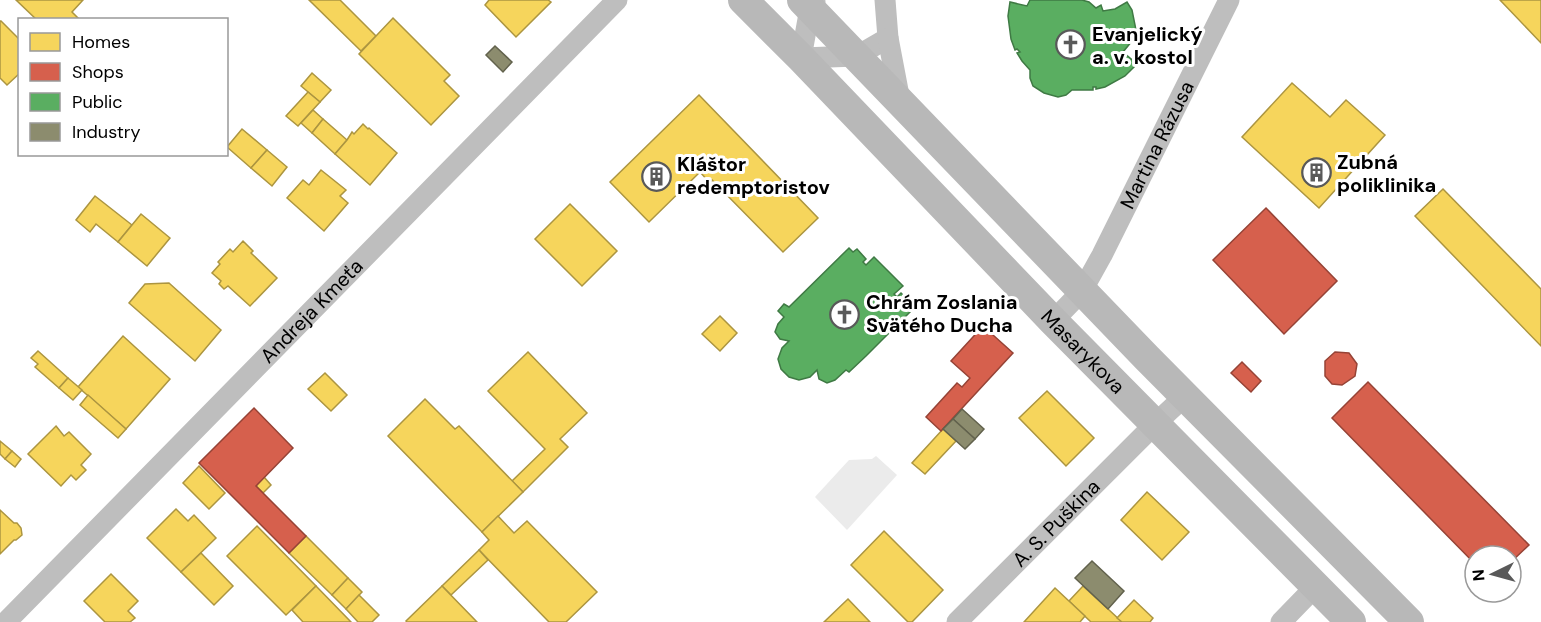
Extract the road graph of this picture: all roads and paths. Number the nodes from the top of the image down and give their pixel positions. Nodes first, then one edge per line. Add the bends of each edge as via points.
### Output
1 (617, 0) edge
2 (743, 0) edge
3 (885, 0) edge
4 (1229, 0) edge
5 (810, 3) edge
6 (888, 38) junction
7 (857, 56) junction
8 (801, 58) junction
9 (900, 101) junction
10 (1082, 291) junction
11 (1053, 321) junction
12 (1185, 396) junction
13 (1155, 424) junction
14 (1316, 586) junction
15 (6, 622) edge
16 (957, 622) edge
17 (1281, 622) edge
18 (1351, 622) edge
19 (1409, 622) edge

1 - 15 street, Andreja Kmeťa
2 - 8 main road, Masarykova
3 - 6 street
4 - 10 street, Martina Rázusa
5 - 7 main road, Masarykova
5 - 8 street
6 - 7 street
6 - 9 street
7 - 8 street
7 - 9 main road, Masarykova
8 - 11 main road, Masarykova
9 - 10 main road, Masarykova
10 - 11 street, Martina Rázusa
10 - 12 main road, Masarykova
11 - 13 main road, Masarykova
12 - 13 street, A. S. Puškina
12 - 19 main road, Masarykova
13 - 14 main road, Masarykova
13 - 16 street, A. S. Puškina
14 - 17 street
14 - 18 main road, Masarykova

